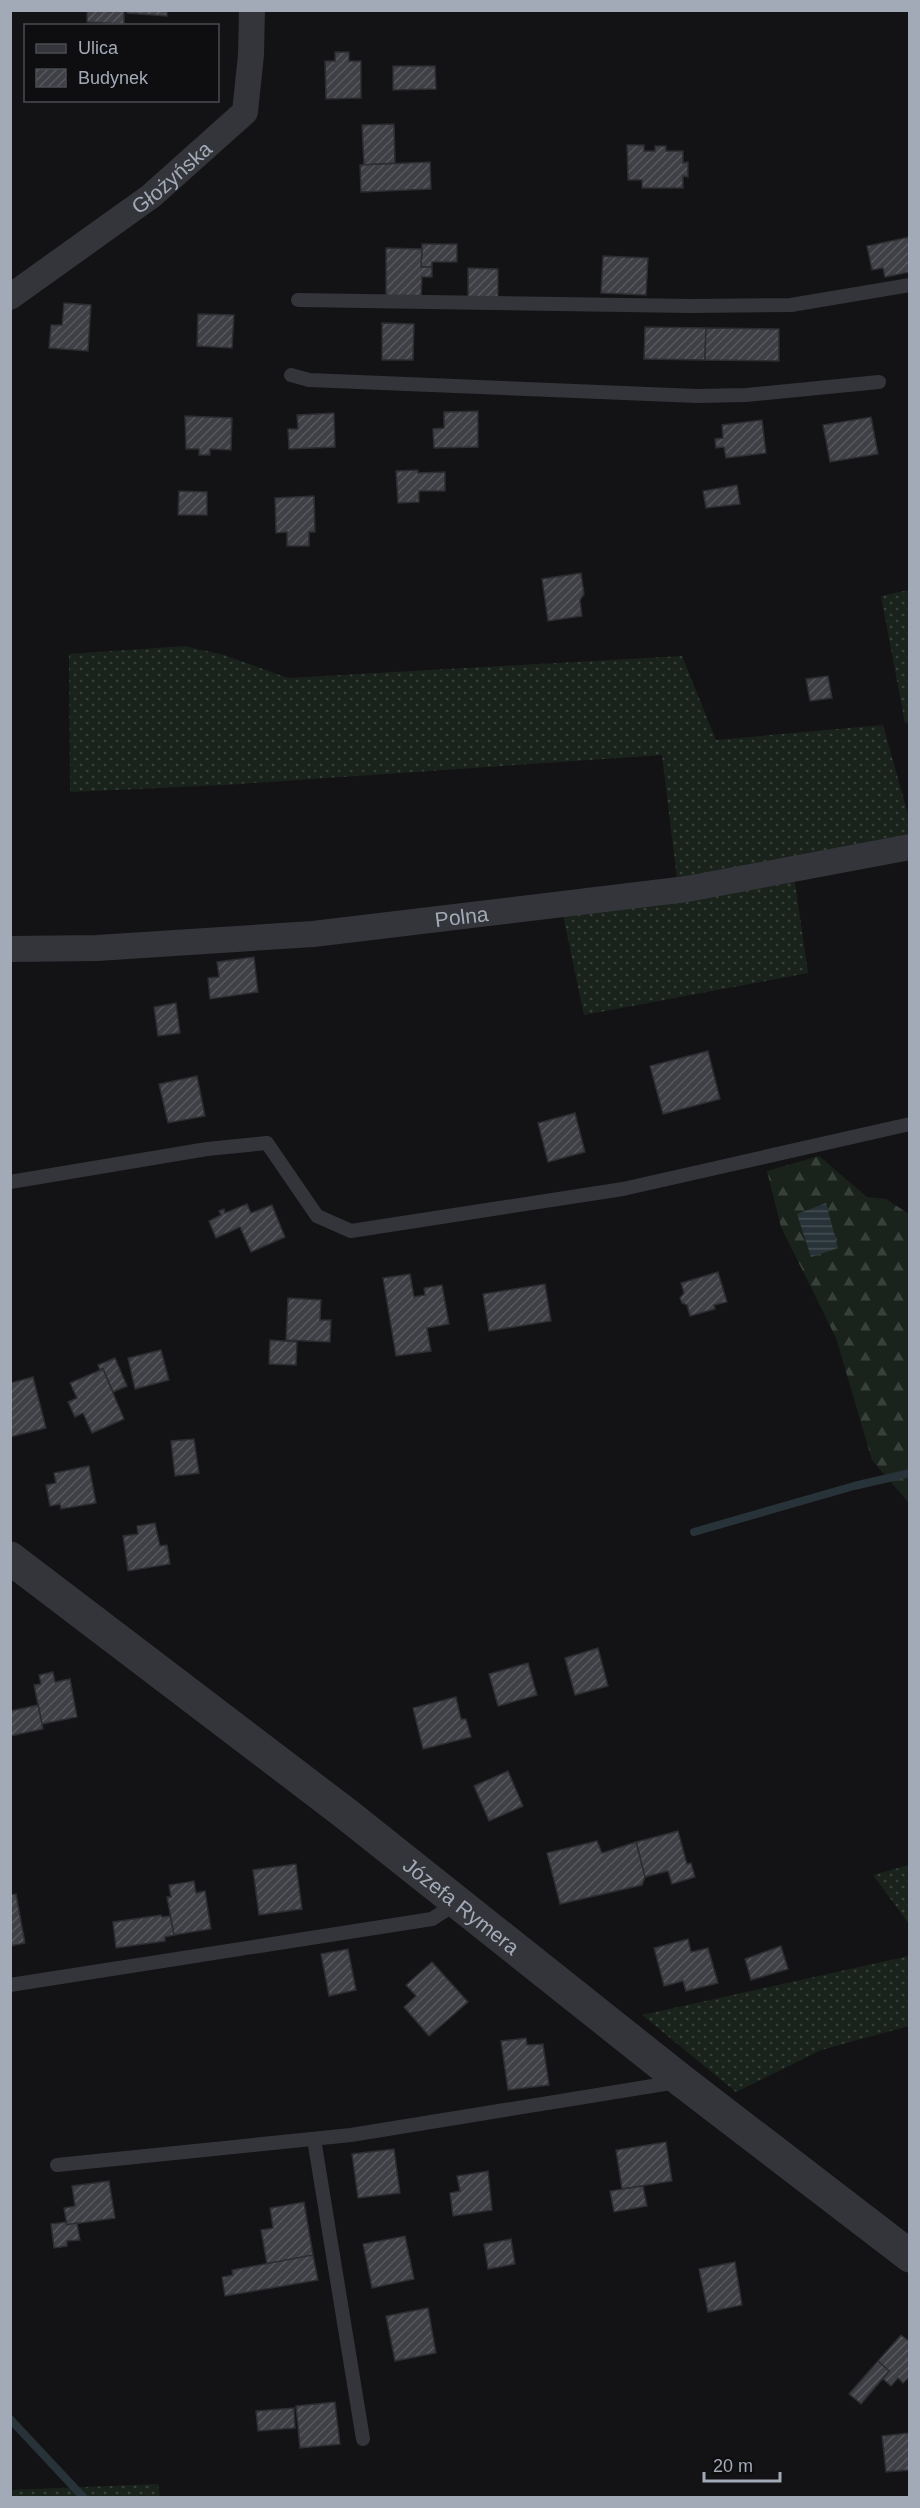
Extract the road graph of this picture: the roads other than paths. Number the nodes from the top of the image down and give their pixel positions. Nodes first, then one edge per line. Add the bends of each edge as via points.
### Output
1 (252, 10) edge
2 (909, 285) edge
3 (10, 297) edge
4 (298, 300) dead end
5 (291, 375) dead end
6 (879, 382) dead end
7 (909, 846) edge
8 (10, 949) edge
9 (909, 1124) edge
10 (10, 1182) edge
11 (10, 1558) edge
12 (457, 1903) junction
13 (10, 1985) edge
14 (682, 2081) junction
15 (314, 2139) junction
16 (57, 2165) dead end
17 (909, 2256) edge
18 (363, 2439) dead end

1 - 3 street, Głożyńska via 245,112 151,196
2 - 4 lane via 791,305
5 - 6 lane via 309,380 697,396
7 - 8 street, Polna via 687,889 313,934 97,948
9 - 10 lane via 623,1190 351,1232 317,1216 267,1143 207,1149
11 - 12 street, Józefa Rymera
12 - 13 lane via 432,1919
12 - 14 street, Józefa Rymera
14 - 15 lane
14 - 17 street, Józefa Rymera
15 - 16 lane
15 - 18 lane

